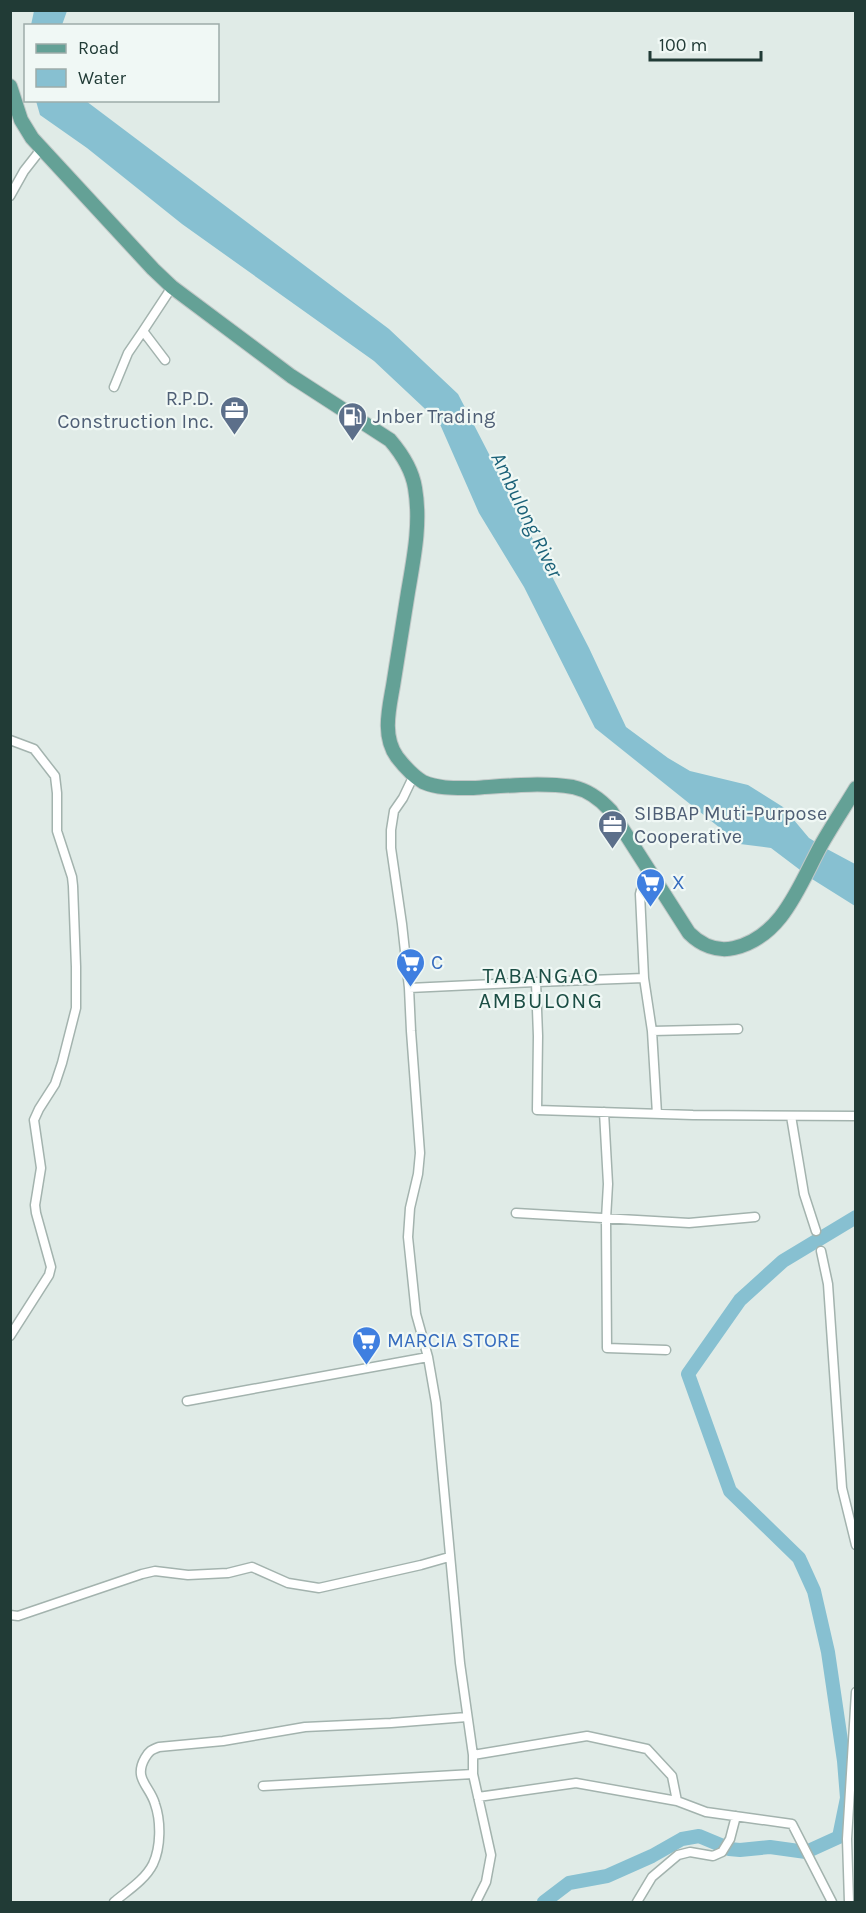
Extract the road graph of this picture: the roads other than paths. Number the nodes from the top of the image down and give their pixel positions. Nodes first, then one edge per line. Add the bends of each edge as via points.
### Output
1 (10, 86) edge
2 (42, 148) junction
3 (10, 196) edge
4 (172, 287) junction
5 (143, 331) junction
6 (165, 360) dead end
7 (114, 387) dead end
8 (10, 740) edge
9 (414, 775) junction
10 (855, 788) edge
11 (647, 867) junction
12 (644, 978) junction
13 (536, 982) junction
14 (409, 988) junction
15 (738, 1029) dead end
16 (652, 1031) junction
17 (604, 1112) junction
18 (657, 1114) junction
19 (791, 1116) junction
20 (855, 1116) edge
21 (516, 1213) dead end
22 (755, 1217) dead end
23 (606, 1219) junction
24 (816, 1231) dead end
25 (820, 1251) dead end
26 (13, 1326) edge
27 (10, 1336) edge
28 (666, 1350) dead end
29 (428, 1357) junction
30 (187, 1401) dead end
31 (855, 1545) edge
32 (449, 1557) junction
33 (10, 1615) edge
34 (855, 1692) edge
35 (467, 1717) junction
36 (472, 1755) junction
37 (473, 1774) junction
38 (263, 1786) dead end
39 (478, 1797) junction
40 (677, 1801) junction
41 (736, 1816) junction
42 (851, 1897) edge
43 (114, 1902) edge
44 (476, 1902) edge
45 (637, 1902) edge
46 (832, 1902) edge

1 - 2 main road via 21,120
2 - 3 street
2 - 4 main road
4 - 5 street
4 - 9 main road via 291,376 390,440 402,454 415,486 418,521 388,730 395,754
5 - 6 street
5 - 7 street via 128,353
8 - 26 street via 34,749 55,776 57,831 73,886 76,967 76,1008 62,1064 34,1120 41,1168 36,1214 51,1267
9 - 11 main road via 423,782 449,788 574,787 602,801
9 - 14 street via 394,811 390,848
10 - 11 main road via 785,912 771,929 742,946 729,950 714,948 696,939
11 - 12 street via 640,894
12 - 13 street
12 - 16 street
13 - 14 street
13 - 17 street via 537,1110
14 - 29 street via 420,1153 408,1237 416,1314
15 - 16 street
16 - 18 street
17 - 18 street
17 - 23 street
18 - 19 street
19 - 20 street
19 - 24 street via 804,1194
21 - 23 street
22 - 23 street via 689,1223
23 - 28 street via 607,1348
25 - 31 street via 828,1284 842,1488
26 - 27 street
29 - 30 street
29 - 32 street via 436,1403
32 - 33 street via 319,1588 288,1583 252,1567 188,1575 155,1571 18,1616
32 - 35 street
34 - 42 street via 847,1839
35 - 36 street
35 - 43 street via 304,1727 150,1750 140,1771 156,1805 157,1851 147,1873
36 - 37 street
36 - 40 street via 587,1736 647,1749 672,1776
37 - 38 street
37 - 39 street
39 - 40 street via 576,1783
39 - 44 street via 490,1855 486,1882
40 - 41 street via 706,1812
41 - 45 street via 722,1852 713,1856 690,1852 678,1855 652,1877
41 - 46 street via 792,1824

